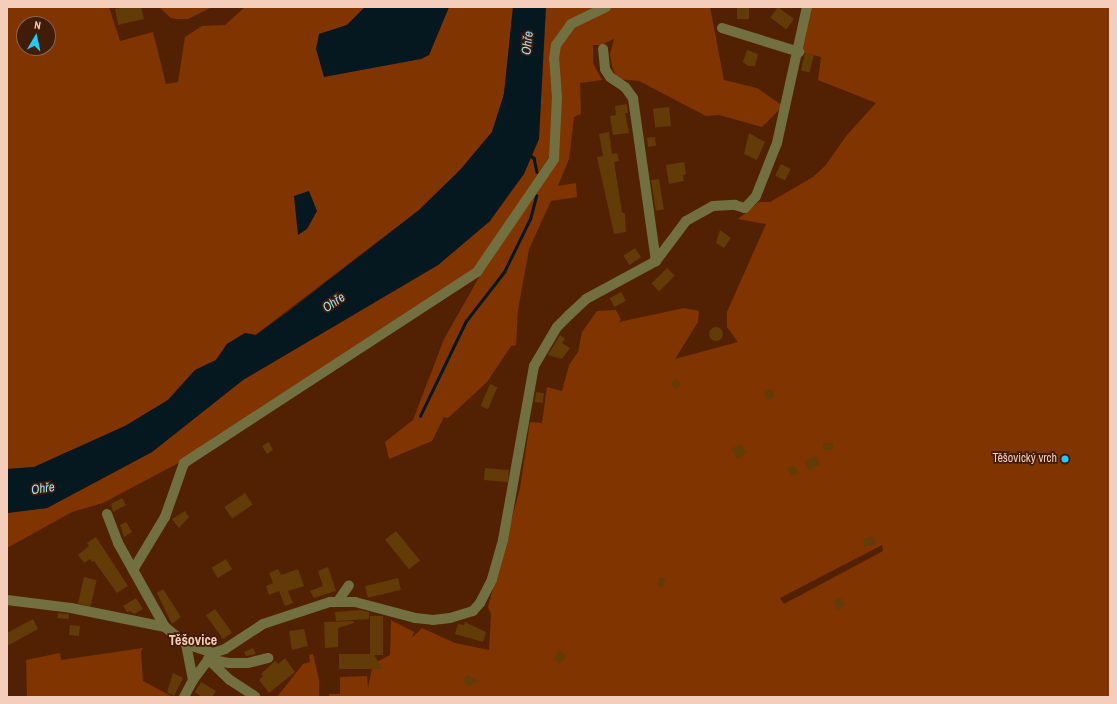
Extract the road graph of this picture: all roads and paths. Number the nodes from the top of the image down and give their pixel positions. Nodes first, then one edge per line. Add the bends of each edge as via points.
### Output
1 (606, 7) edge
2 (807, 7) edge
3 (722, 28) dead end
4 (603, 49) dead end
5 (799, 52) junction
6 (656, 261) junction
7 (107, 514) dead end
8 (133, 570) junction
9 (349, 585) dead end
10 (7, 600) edge
11 (338, 601) junction
12 (165, 627) junction
13 (186, 644) junction
14 (211, 656) junction
15 (268, 658) dead end
16 (193, 680) junction
17 (255, 696) edge
18 (184, 697) edge

1 - 8 street via 571,24 556,45 554,159 477,272 184,463 166,517
2 - 5 street
3 - 5 street
4 - 6 street via 610,77 628,90 633,98
5 - 6 street via 777,144 756,196 745,208 735,205 713,206 686,221
6 - 11 street via 586,299 557,327 534,366 503,540 492,579 480,604 473,611 433,620 415,618 355,602
7 - 8 street via 118,543
8 - 12 street
9 - 11 street
10 - 12 street via 71,608
11 - 14 street via 263,624
12 - 13 street
13 - 14 street
13 - 16 street
14 - 15 street via 229,664
14 - 16 street
14 - 17 street via 230,680
16 - 18 street

